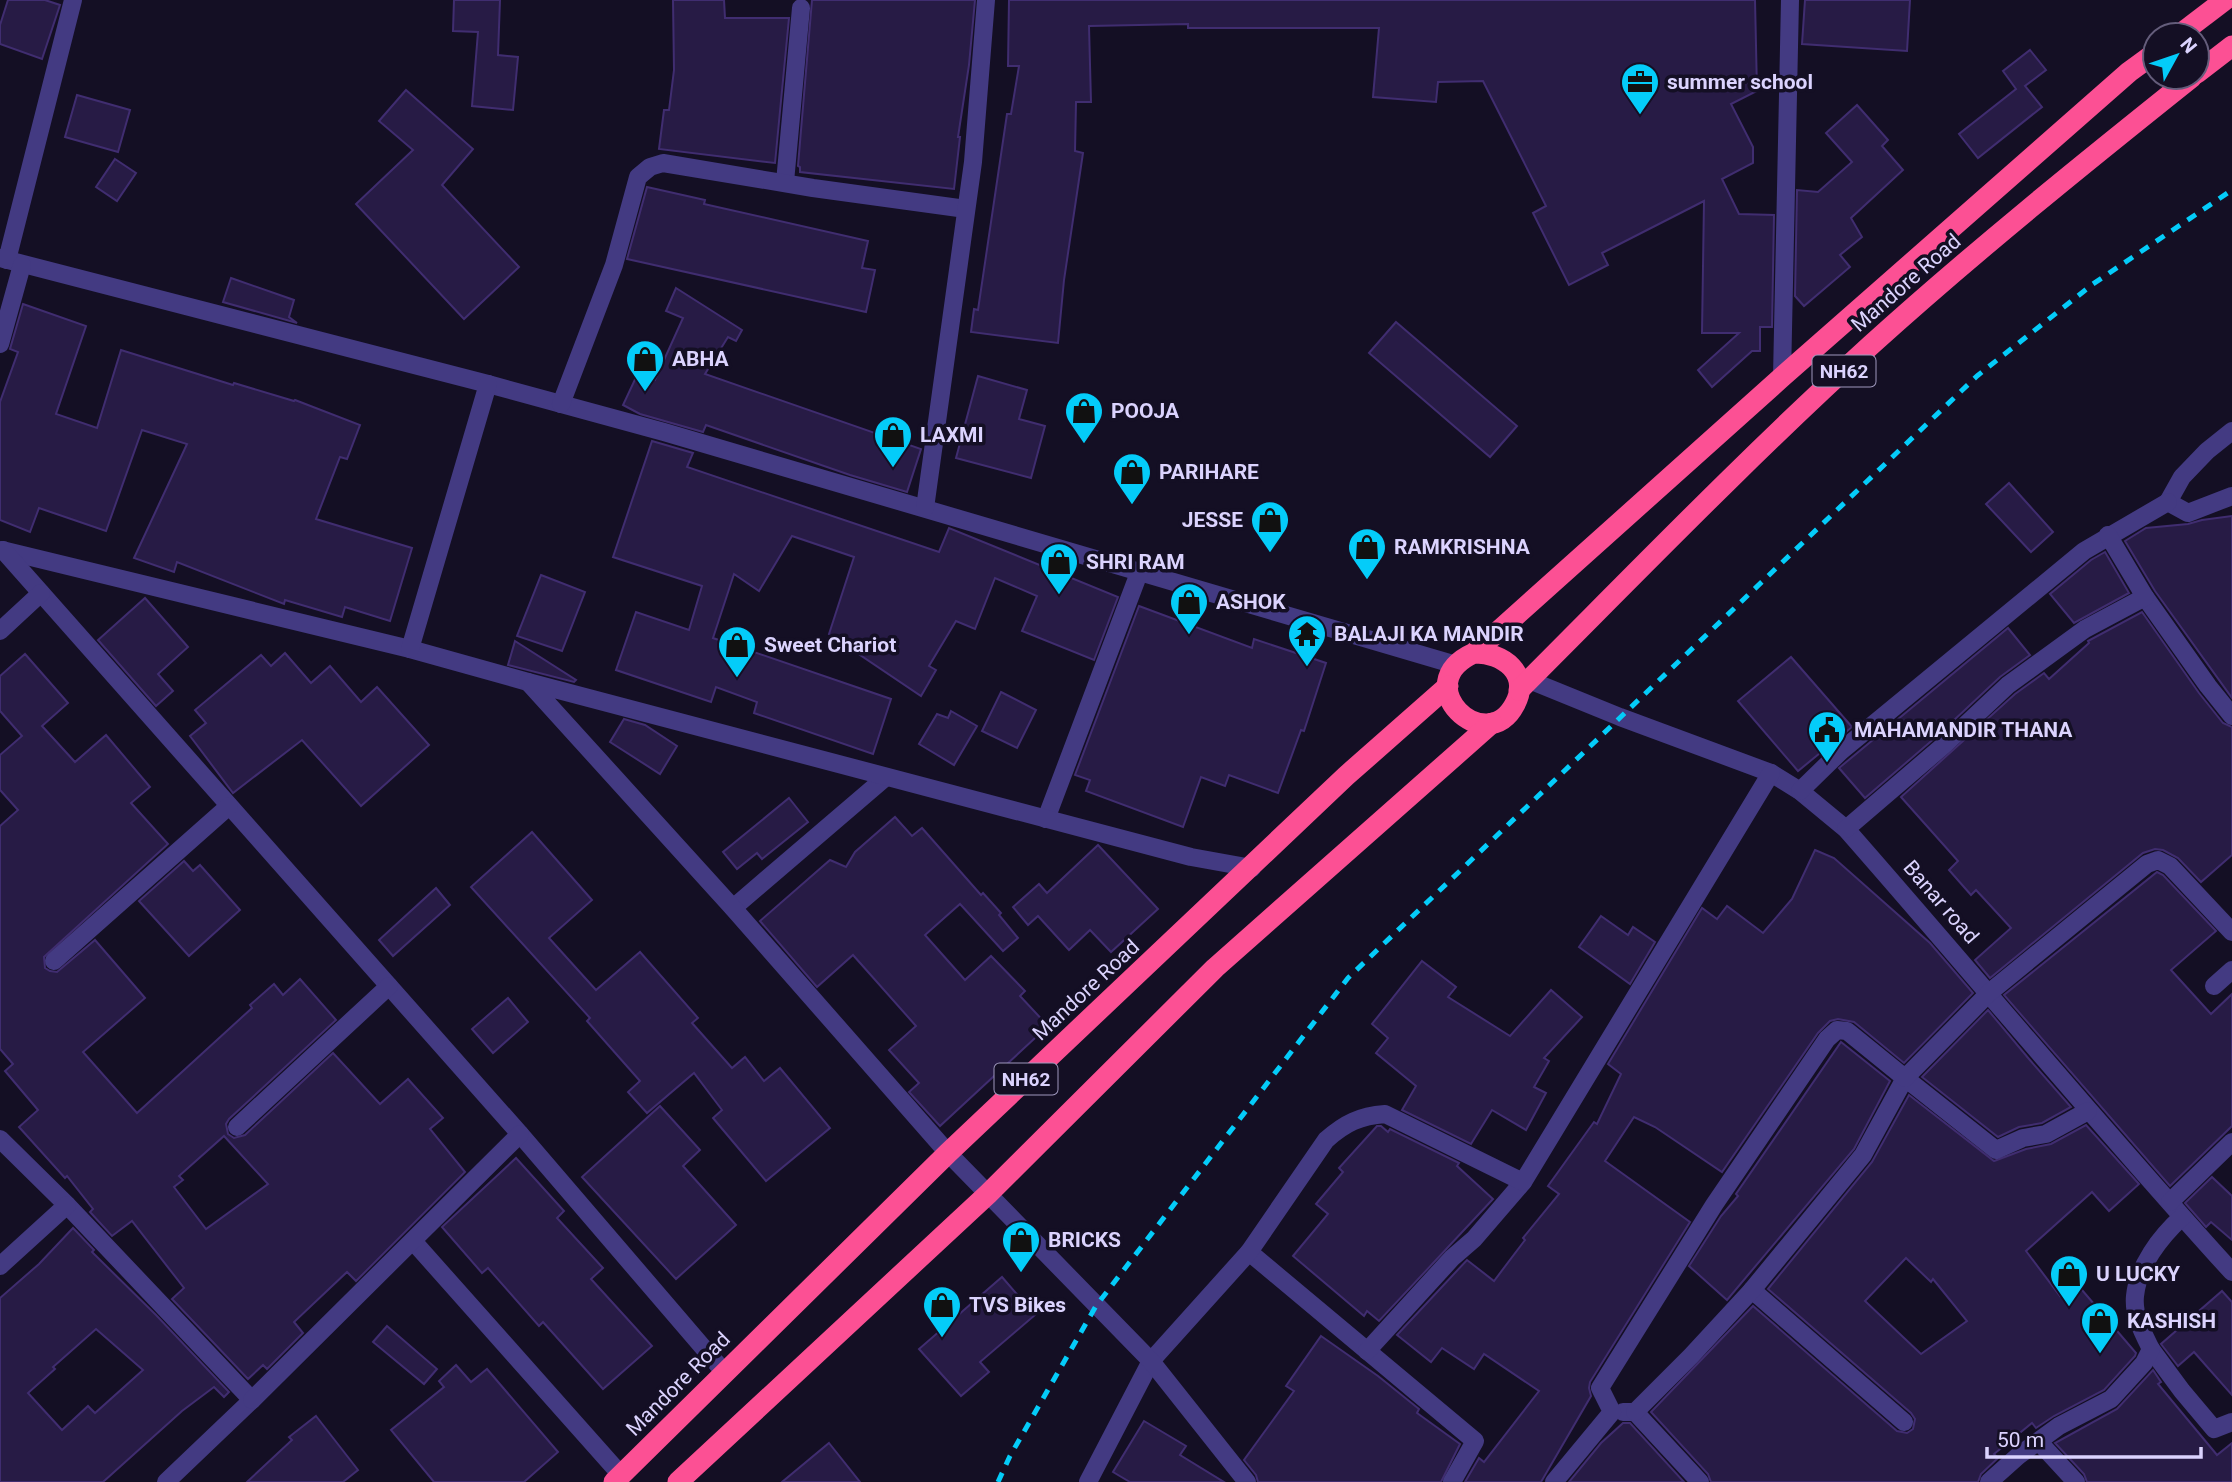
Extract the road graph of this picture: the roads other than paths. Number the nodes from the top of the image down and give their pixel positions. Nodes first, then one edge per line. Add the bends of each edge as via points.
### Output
1 (73, 0) edge
2 (986, 0) edge
3 (1790, 0) edge
4 (2225, 0) edge
5 (801, 8) dead end
6 (2197, 21) edge
7 (2232, 46) edge
8 (2211, 62) edge
9 (2141, 63) edge
10 (2175, 91) edge
11 (785, 182) junction
12 (966, 209) junction
13 (10, 261) edge
14 (0, 344) edge
15 (1782, 377) junction
16 (488, 384) junction
17 (561, 404) junction
18 (2232, 431) edge
19 (2232, 496) edge
20 (2168, 502) junction
21 (925, 508) junction
22 (2108, 535) junction
23 (1, 550) edge
24 (1139, 573) junction
25 (41, 593) junction
26 (2145, 597) junction
27 (0, 631) edge
28 (410, 649) junction
29 (1474, 653) junction
30 (1456, 665) junction
31 (528, 682) junction
32 (1448, 685) junction
33 (1524, 685) junction
34 (2232, 716) edge
35 (1492, 723) junction
36 (1771, 772) junction
37 (886, 777) junction
38 (1800, 791) junction
39 (229, 806) junction
40 (1046, 819) junction
41 (1846, 829) junction
42 (1252, 868) junction
43 (733, 908) junction
44 (2232, 932) edge
45 (54, 961) dead end
46 (2232, 970) edge
47 (389, 986) junction
48 (2214, 986) dead end
49 (1990, 992) junction
50 (1905, 1078) junction
51 (2088, 1111) junction
52 (237, 1127) dead end
53 (520, 1134) junction
54 (0, 1139) edge
55 (2232, 1142) edge
56 (948, 1153) junction
57 (1523, 1182) junction
58 (988, 1194) junction
59 (2170, 1202) junction
60 (67, 1205) junction
61 (2182, 1217) junction
62 (413, 1241) junction
63 (1249, 1252) junction
64 (0, 1266) edge
65 (2232, 1272) edge
66 (1752, 1290) junction
67 (2151, 1349) junction
68 (1367, 1351) junction
69 (1151, 1362) junction
70 (724, 1373) junction
71 (252, 1400) junction
72 (1612, 1412) junction
73 (1635, 1412) junction
74 (1905, 1422) dead end
75 (2232, 1422) edge
76 (2039, 1442) junction
77 (617, 1479) edge
78 (1245, 1481) edge
79 (166, 1482) edge
80 (678, 1482) edge
81 (1088, 1482) edge
82 (1452, 1482) edge
83 (1554, 1482) edge
84 (1700, 1482) edge
85 (1989, 1482) edge
86 (2076, 1482) edge

1 - 13 street
2 - 12 street
3 - 15 street
4 - 6 highway
5 - 11 street
7 - 8 highway
9 - 15 highway, Mandore Road / NH62
10 - 33 highway, Mandore Road / NH62 via 1871,345 1724,484
11 - 12 street
11 - 17 street via 663,163 638,177 614,265
12 - 21 street
13 - 14 street
13 - 16 street
15 - 29 highway, Mandore Road / NH62
16 - 17 street
16 - 28 street
17 - 21 street
18 - 20 street via 2182,477
19 - 20 street via 2188,513
20 - 22 street
21 - 24 street
22 - 26 street
22 - 38 street via 1841,751
23 - 25 street
23 - 28 street
24 - 30 street
24 - 40 street
25 - 27 street
25 - 39 street
26 - 34 street
26 - 41 street via 2085,629 2008,685
28 - 31 street
29 - 30 highway, Mandore Road / NH62
29 - 33 highway via 1500,657
30 - 32 highway, Mandore Road / NH62
31 - 37 street
31 - 43 street
32 - 35 highway via 1456,711 1479,724
32 - 42 highway, Mandore Road / NH62
33 - 35 highway, Mandore Road / NH62 via 1511,711
33 - 36 street, Banar road
35 - 58 highway, Mandore Road / NH62 via 1215,968
36 - 38 street, Banar road
36 - 57 street
37 - 40 street
37 - 43 street
38 - 41 street, Banar road
39 - 45 street
39 - 47 street
40 - 42 street
41 - 49 street, Banar road
42 - 56 highway, Mandore Road / NH62
43 - 56 street
44 - 49 street via 2170,866 2158,860 2147,864
46 - 48 street
47 - 52 street
47 - 53 street
49 - 50 street
49 - 51 street, Banar road
50 - 51 street via 1996,1150 2046,1134
50 - 66 street via 1863,1155
50 - 72 street via 1847,1031 1837,1030 1826,1040 1714,1205 1600,1388
51 - 59 street, Banar road
53 - 62 street
53 - 70 street
54 - 60 street
55 - 59 street
56 - 58 street
56 - 70 highway, Mandore Road / NH62
57 - 63 street via 1385,1114 1364,1116 1342,1125 1326,1140
57 - 68 street
58 - 69 street
58 - 80 highway, Mandore Road / NH62
59 - 61 street, Banar road
60 - 64 street
60 - 71 street
61 - 65 street, Banar road
61 - 67 street via 2151,1254 2134,1298
62 - 71 street
62 - 77 street
63 - 68 street
63 - 69 street
66 - 73 street
66 - 74 street
67 - 75 street via 2214,1429
67 - 76 street via 2110,1399
68 - 82 street via 1475,1441
69 - 78 street
69 - 81 street
70 - 77 highway, Mandore Road / NH62
71 - 79 street
72 - 73 street
72 - 83 street
73 - 84 street
76 - 85 street
76 - 86 street

